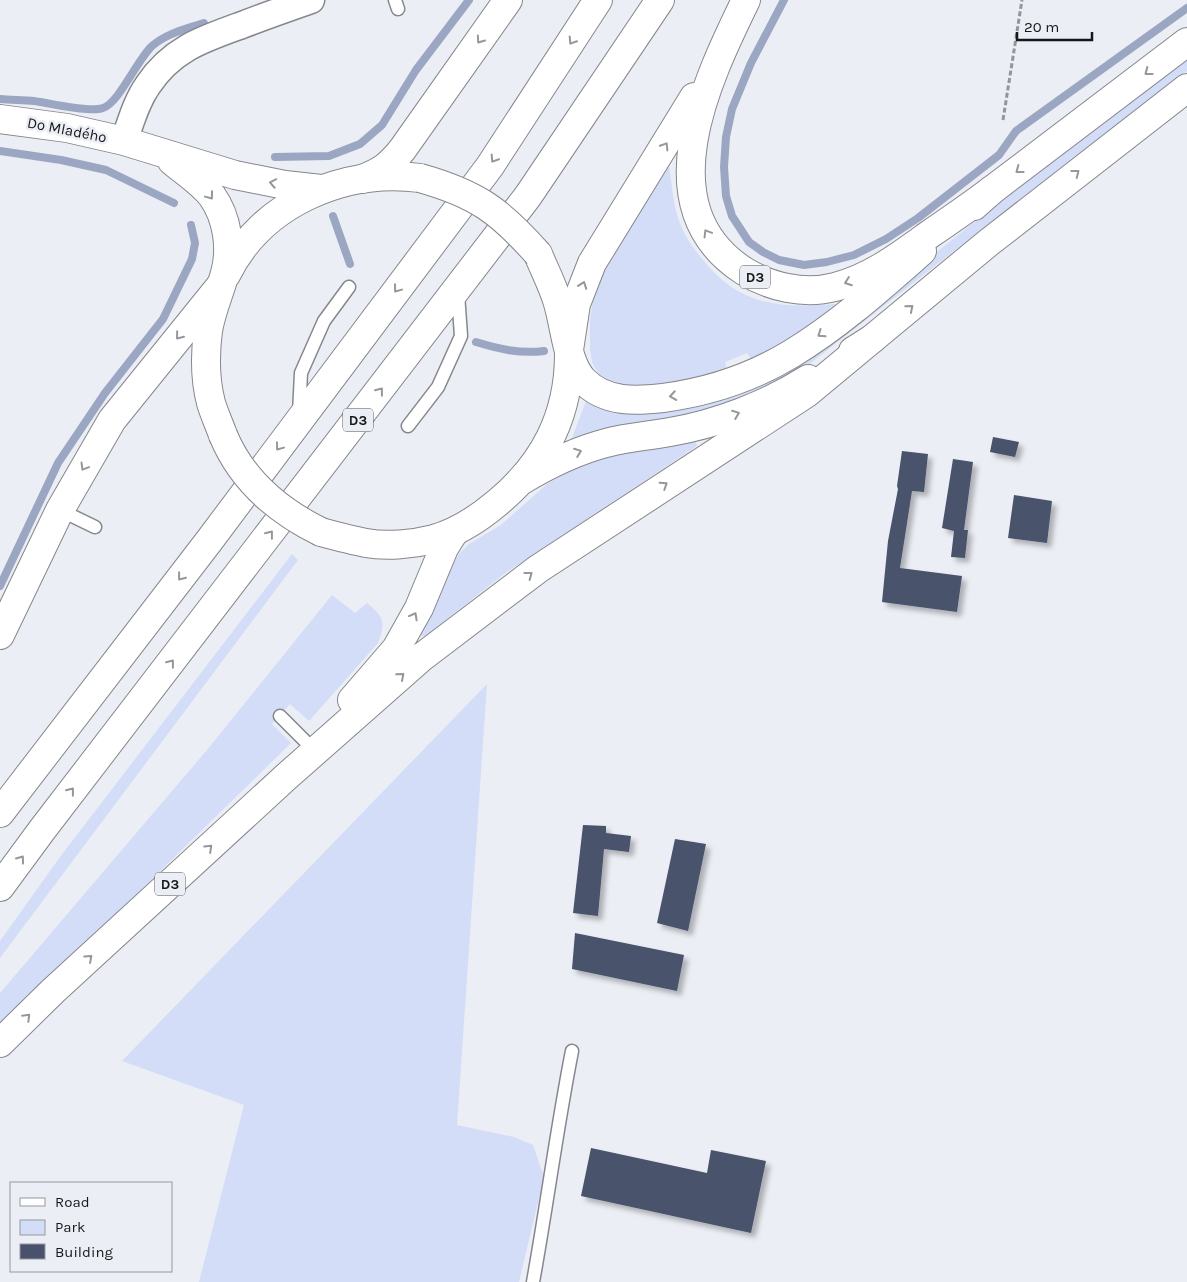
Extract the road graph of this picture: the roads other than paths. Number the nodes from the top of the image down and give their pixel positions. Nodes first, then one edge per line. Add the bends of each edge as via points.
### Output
1 (311, 0) edge
2 (508, 0) edge
3 (598, 0) edge
4 (660, 0) edge
5 (746, 0) edge
6 (727, 40) junction
7 (1187, 42) edge
8 (1187, 88) edge
9 (0, 119) edge
10 (124, 141) junction
11 (161, 153) junction
12 (362, 179) junction
13 (321, 190) junction
14 (992, 190) junction
15 (221, 285) junction
16 (349, 287) dead end
17 (457, 290) junction
18 (872, 339) junction
19 (569, 350) junction
20 (299, 421) junction
21 (408, 426) dead end
22 (519, 482) junction
23 (60, 510) junction
24 (95, 527) dead end
25 (454, 532) junction
26 (0, 635) edge
27 (280, 716) dead end
28 (311, 747) junction
29 (286, 777) junction
30 (0, 813) edge
31 (0, 887) edge
32 (0, 1043) edge
33 (572, 1051) dead end
34 (533, 1282) edge

1 - 10 street, Do Mladého via 206,38 173,57 147,86
2 -> 12 main road via 390,165
3 -> 20 main road via 490,166
4 - 17 main road, D3 via 528,196
5 - 6 main road, D3
14 -> 6 main road, D3 via 883,267 853,281 813,290 772,284 753,276 722,254 710,239 694,204 691,186 694,135 711,76
19 -> 6 main road, D3 via 576,304 592,263
7 -> 14 main road
18 -> 8 main road via 988,243
9 - 10 main road, Do Mladého via 67,128
10 - 11 main road
13 -> 11 main road via 235,176
11 -> 15 main road via 200,184 219,208 228,241 226,271
12 - 13 main road
12 - 19 main road, bridge via 401,176 445,185 474,197 515,228 538,254 557,297
13 - 15 main road via 293,203 261,227 236,257
14 -> 19 main road via 856,309 791,354 745,377 696,392 629,401 603,394 585,382
15 -> 23 main road via 112,420
15 - 25 main road, bridge via 208,331 207,379 211,402 229,449 259,490 298,521 321,532 367,544 433,539
16 - 20 lane via 324,321 301,373
17 - 21 lane via 461,336 438,387
31 -> 17 main road, D3
22 -> 18 main road via 586,449 626,438 680,430 768,401
29 -> 18 main road, D3 via 422,658 538,569 807,393
19 - 22 main road via 566,391 554,431
20 -> 30 main road
22 - 25 main road via 489,510
23 - 24 lane
23 - 26 main road
28 -> 25 main road, D3 via 396,649
27 - 28 lane
28 - 29 main road, D3
32 -> 29 main road, D3
33 - 34 lane

